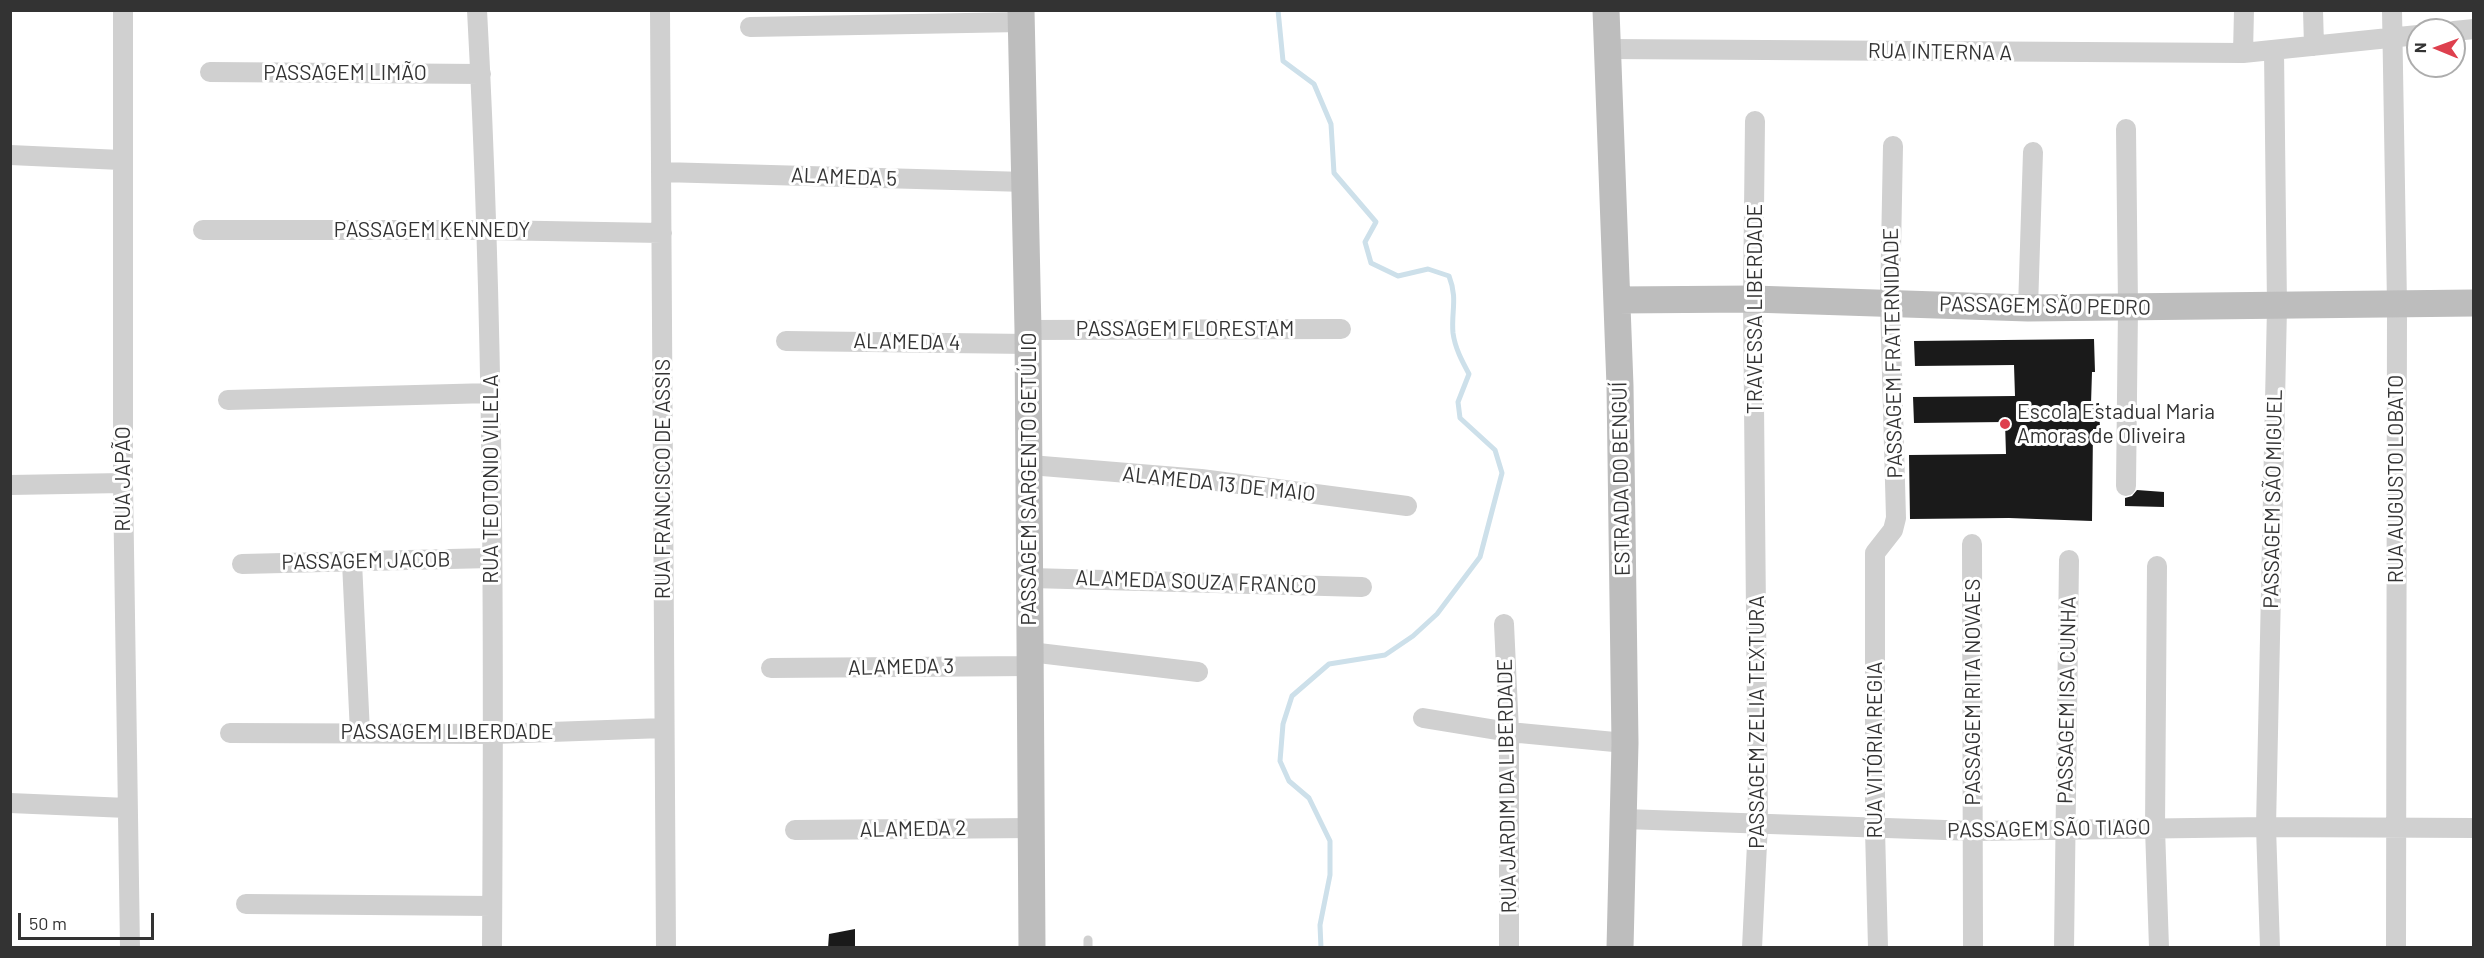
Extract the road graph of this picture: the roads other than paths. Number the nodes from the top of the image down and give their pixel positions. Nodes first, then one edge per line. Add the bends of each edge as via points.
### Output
1 (123, 10) edge
2 (477, 10) edge
3 (660, 10) edge
4 (1606, 10) edge
5 (2244, 10) edge
6 (2313, 10) edge
7 (2392, 10) edge
8 (1021, 16) edge
9 (750, 27) dead end
10 (2406, 35) edge
11 (2392, 37) junction
12 (2314, 46) junction
13 (1606, 49) junction
14 (2274, 51) junction
15 (2243, 53) junction
16 (210, 72) dead end
17 (481, 74) junction
18 (1755, 121) dead end
19 (2126, 129) dead end
20 (1893, 146) dead end
21 (2033, 152) dead end
22 (10, 156) edge
23 (121, 160) junction
24 (661, 171) junction
25 (1026, 182) junction
26 (203, 230) dead end
27 (487, 230) junction
28 (662, 233) junction
29 (1753, 299) junction
30 (1617, 300) junction
31 (1890, 303) junction
32 (2474, 303) edge
33 (2397, 304) junction
34 (2128, 307) junction
35 (2277, 307) junction
36 (2028, 308) junction
37 (1341, 329) dead end
38 (1028, 337) junction
39 (786, 341) dead end
40 (491, 393) junction
41 (228, 400) dead end
42 (1030, 465) junction
43 (123, 483) junction
44 (10, 485) edge
45 (2126, 486) dead end
46 (1756, 497) joint
47 (1407, 506) dead end
48 (1972, 544) dead end
49 (1875, 553) joint
50 (491, 558) junction
51 (2069, 560) dead end
52 (352, 562) junction
53 (242, 564) dead end
54 (2157, 566) dead end
55 (1031, 578) junction
56 (1362, 587) dead end
57 (1504, 624) dead end
58 (1030, 659) junction
59 (771, 669) dead end
60 (1198, 672) dead end
61 (1423, 718) dead end
62 (664, 728) junction
63 (1509, 732) junction
64 (230, 733) dead end
65 (360, 733) junction
66 (494, 734) junction
67 (1625, 743) junction
68 (10, 803) edge
69 (127, 808) junction
70 (1624, 819) junction
71 (1758, 823) junction
72 (2266, 826) junction
73 (1032, 828) junction
74 (2155, 828) junction
75 (2394, 828) junction
76 (2474, 828) edge
77 (1875, 829) junction
78 (795, 830) dead end
79 (2066, 830) junction
80 (1974, 831) junction
81 (246, 904) dead end
82 (492, 906) junction
83 (130, 948) edge
84 (492, 948) edge
85 (666, 948) edge
86 (1032, 948) edge
87 (1509, 948) edge
88 (1620, 948) edge
89 (1752, 948) edge
90 (1878, 948) edge
91 (1973, 948) edge
92 (2064, 948) edge
93 (2159, 948) edge
94 (2270, 948) edge
95 (2396, 948) edge

1 - 23 street, RUA JAPÃO
2 - 17 street, RUA TEOTONIO VILELA
3 - 24 street, RUA FRANCISCO DE ASSIS
4 - 13 street, ESTRADA DO BENGUÍ
5 - 15 street
6 - 12 street
7 - 11 street, RUA AUGUSTO LOBATO
8 - 9 street
8 - 25 street, PASSAGEM SARGENTO GETÚLIO
10 - 11 street, RUA INTERNA A
11 - 12 street, RUA INTERNA A
11 - 33 street, RUA AUGUSTO LOBATO
12 - 14 street, RUA INTERNA A
13 - 15 street, RUA INTERNA A
13 - 30 street, ESTRADA DO BENGUÍ
14 - 15 street, RUA INTERNA A
14 - 35 street, PASSAGEM SÃO MIGUEL
16 - 17 street, PASSAGEM LIMÃO
17 - 27 street, RUA TEOTONIO VILELA
18 - 29 street, TRAVESSA LIBERDADE
19 - 34 street
20 - 31 street, PASSAGEM FRATERNIDADE
21 - 36 street
22 - 23 street
23 - 43 street, RUA JAPÃO
24 - 25 street, ALAMEDA 5
24 - 28 street, RUA FRANCISCO DE ASSIS
25 - 38 street, PASSAGEM SARGENTO GETÚLIO
26 - 27 street, PASSAGEM KENNEDY
27 - 28 street, PASSAGEM KENNEDY
27 - 40 street, RUA TEOTONIO VILELA
28 - 62 street, RUA FRANCISCO DE ASSIS
29 - 30 street, PASSAGEM SÃO PEDRO
29 - 31 street, PASSAGEM SÃO PEDRO
29 - 46 street, TRAVESSA LIBERDADE
30 - 67 street, ESTRADA DO BENGUÍ
31 - 36 street, PASSAGEM SÃO PEDRO
31 - 49 street, PASSAGEM FRATERNIDADE via 1896,518 1893,530
32 - 33 street, PASSAGEM SÃO PEDRO
33 - 35 street, PASSAGEM SÃO PEDRO
33 - 75 street, RUA AUGUSTO LOBATO
34 - 35 street, PASSAGEM SÃO PEDRO
34 - 36 street, PASSAGEM SÃO PEDRO
34 - 45 street
35 - 72 street, PASSAGEM SÃO MIGUEL
37 - 38 street, PASSAGEM FLORESTAM
38 - 39 street, ALAMEDA 4
38 - 42 street, PASSAGEM SARGENTO GETÚLIO
40 - 41 street
40 - 50 street, RUA TEOTONIO VILELA
42 - 47 street, ALAMEDA 13 DE MAIO via 1201,479
42 - 55 street, PASSAGEM SARGENTO GETÚLIO
43 - 44 street
43 - 69 street, RUA JAPÃO
46 - 71 street, PASSAGEM ZELIA TEXTURA
48 - 80 street, PASSAGEM RITA NOVAES
49 - 77 street, RUA VITÓRIA REGIA
50 - 52 street, PASSAGEM JACOB
50 - 66 street, RUA TEOTONIO VILELA
51 - 79 street, PASSAGEM ISA CUNHA
52 - 53 street, PASSAGEM JACOB
52 - 65 street
54 - 74 street
55 - 56 street, ALAMEDA SOUZA FRANCO
55 - 58 street, PASSAGEM SARGENTO GETÚLIO
57 - 63 street, RUA JARDIM DA LIBERDADE
58 - 59 street, ALAMEDA 3
58 - 60 street, ALAMEDA 3
58 - 73 street, PASSAGEM SARGENTO GETÚLIO
61 - 63 street
62 - 66 street, PASSAGEM LIBERDADE
62 - 85 street, RUA FRANCISCO DE ASSIS
63 - 67 street
63 - 87 street, RUA JARDIM DA LIBERDADE
64 - 65 street, PASSAGEM LIBERDADE
65 - 66 street, PASSAGEM LIBERDADE
66 - 82 street, RUA TEOTONIO VILELA
67 - 70 street, ESTRADA DO BENGUÍ
68 - 69 street
69 - 83 street, RUA JAPÃO
70 - 71 street, PASSAGEM SÃO TIAGO
70 - 88 street, ESTRADA DO BENGUÍ
71 - 77 street, PASSAGEM SÃO TIAGO
71 - 89 street, PASSAGEM ZELIA TEXTURA
72 - 74 street, PASSAGEM SÃO TIAGO
72 - 75 street, PASSAGEM SÃO TIAGO
72 - 94 street, PASSAGEM SÃO MIGUEL
73 - 78 street, ALAMEDA 2
73 - 86 street, PASSAGEM SARGENTO GETÚLIO
74 - 79 street, PASSAGEM SÃO TIAGO
74 - 93 street
75 - 76 street, PASSAGEM SÃO TIAGO
75 - 95 street, RUA AUGUSTO LOBATO
77 - 80 street, PASSAGEM SÃO TIAGO
77 - 90 street, RUA VITÓRIA REGIA
79 - 80 street, PASSAGEM SÃO TIAGO
79 - 92 street, PASSAGEM ISA CUNHA
80 - 91 street, PASSAGEM RITA NOVAES
81 - 82 street
82 - 84 street, RUA TEOTONIO VILELA

